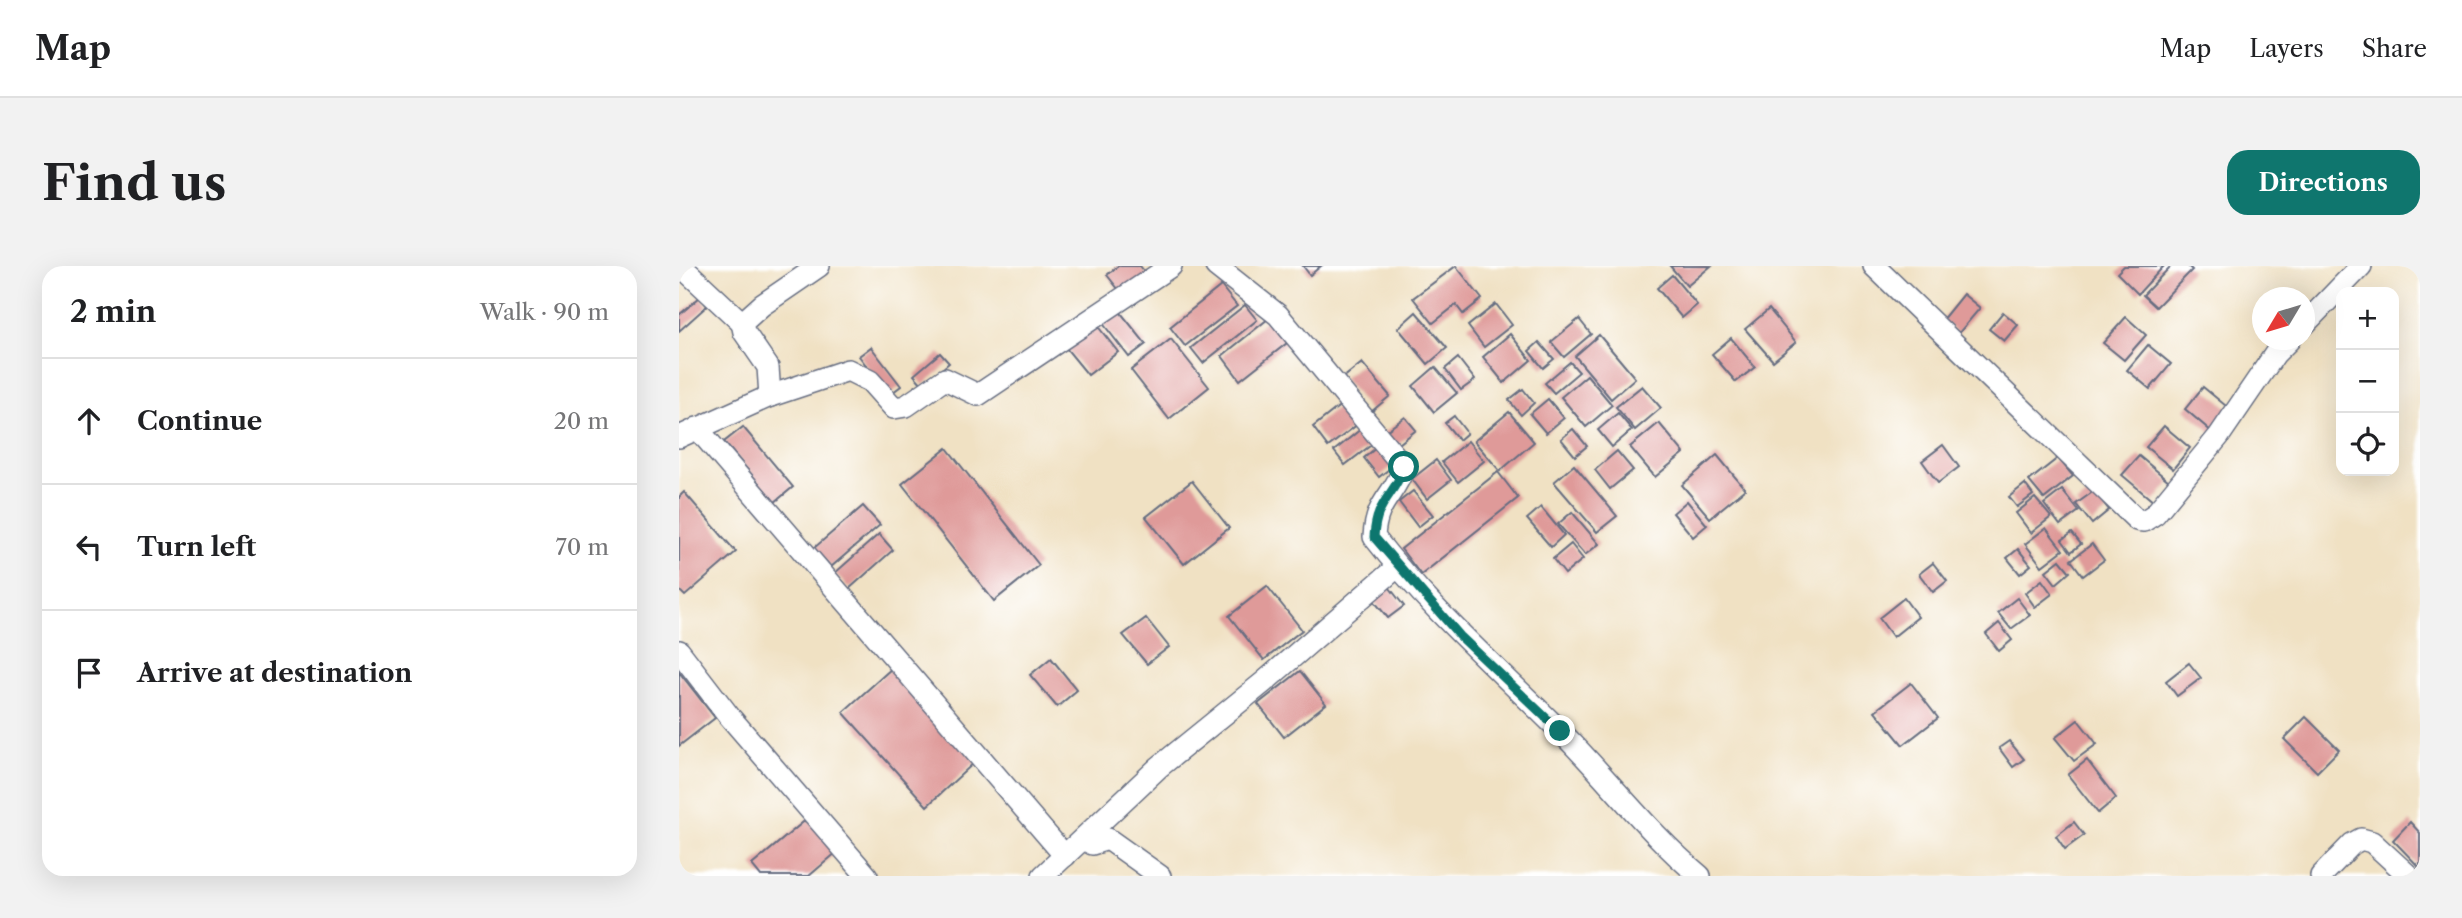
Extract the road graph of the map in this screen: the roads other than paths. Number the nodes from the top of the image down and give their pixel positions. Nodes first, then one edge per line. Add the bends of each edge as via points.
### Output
1 (681, 266) edge
2 (820, 266) edge
3 (1171, 266) edge
4 (1216, 266) edge
5 (1874, 266) edge
6 (2361, 266) edge
7 (2315, 314) edge
8 (742, 323) junction
9 (2279, 350) edge
10 (770, 396) junction
11 (688, 433) edge
12 (1397, 567) junction
13 (679, 651) edge
14 (1084, 838) junction
15 (1065, 856) junction
16 (867, 876) edge
17 (1043, 876) edge
18 (1160, 876) edge
19 (1700, 876) edge
20 (2321, 876) edge
21 (2409, 876) edge

1 - 8 street
2 - 8 street
3 - 10 street via 978,395 944,379 906,406 894,408 870,382 848,370
4 - 12 street via 1277,315 1404,467 1375,517 1374,537
5 - 9 street via 2137,520 2155,514 2219,436
6 - 7 street
8 - 10 street via 768,367
10 - 11 street
11 - 15 street
12 - 14 street via 1159,767
12 - 19 street
13 - 16 street
14 - 15 street
14 - 18 street via 1092,844 1108,839
15 - 17 street
20 - 21 street via 2361,839 2372,842

